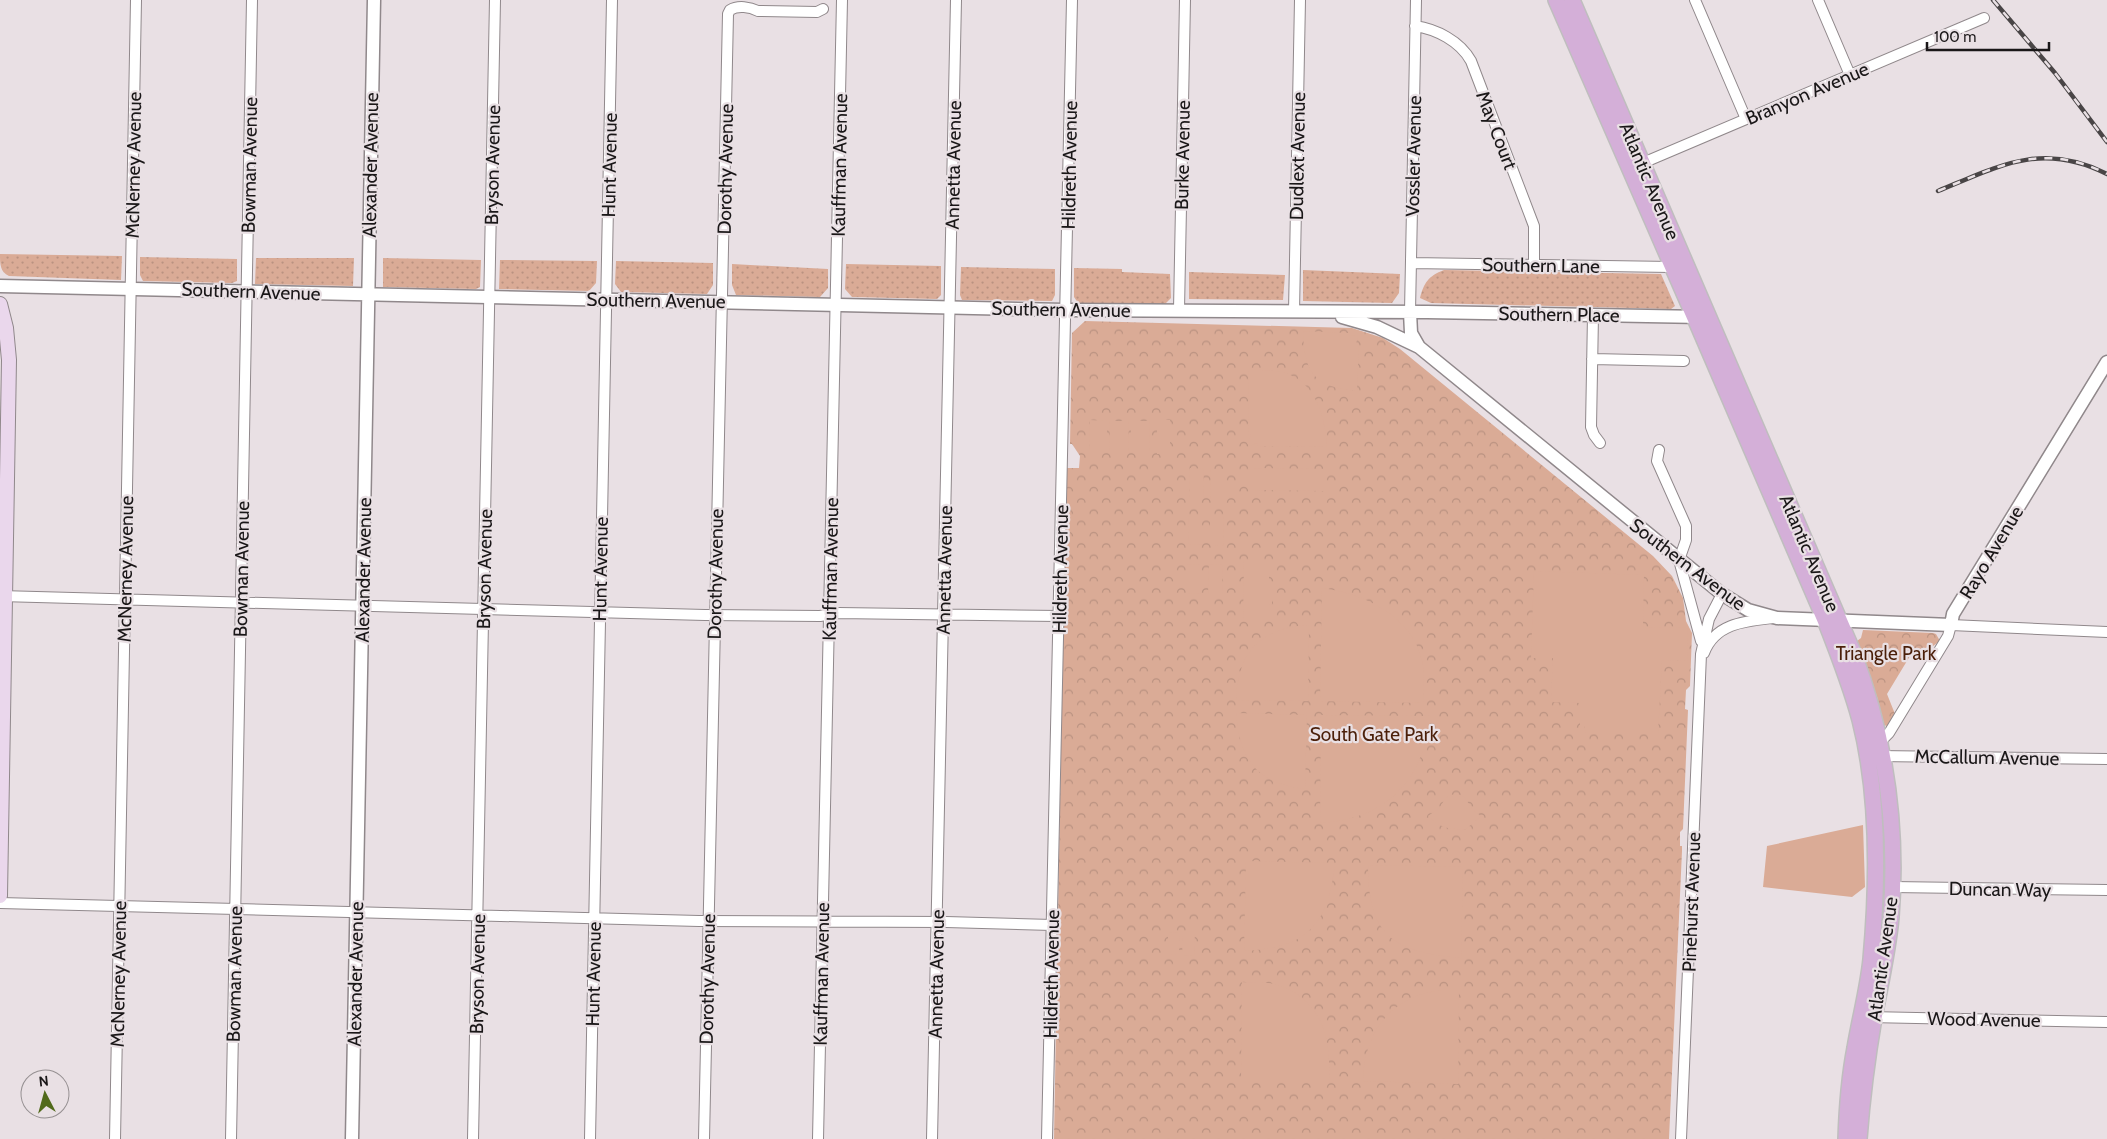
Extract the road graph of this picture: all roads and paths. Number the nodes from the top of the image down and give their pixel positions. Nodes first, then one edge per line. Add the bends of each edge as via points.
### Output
1 (136, 0) edge
2 (252, 0) edge
3 (374, 0) edge
4 (495, 0) edge
5 (612, 0) edge
6 (956, 0) edge
7 (1072, 0) edge
8 (1186, 0) edge
9 (1300, 0) edge
10 (1416, 0) edge
11 (1556, 0) edge
12 (1572, 0) edge
13 (1695, 0) edge
14 (1818, 0) edge
15 (842, 4) edge
16 (1984, 18) dead end
17 (1415, 26) junction
18 (1850, 75) junction
19 (1746, 119) junction
20 (1636, 165) junction
21 (1411, 263) junction
22 (1534, 265) junction
23 (1672, 267) junction
24 (0, 286) edge
25 (131, 287) junction
26 (247, 291) junction
27 (368, 294) junction
28 (490, 296) junction
29 (606, 299) junction
30 (721, 301) junction
31 (0, 304) edge
32 (836, 305) junction
33 (950, 307) junction
34 (1065, 310) junction
35 (1179, 310) junction
36 (1294, 312) junction
37 (1312, 312) junction
38 (1410, 312) junction
39 (1593, 315) junction
40 (1701, 317) junction
41 (1418, 347) junction
42 (1592, 359) junction
43 (1684, 361) dead end
44 (2107, 362) edge
45 (1600, 443) dead end
46 (1659, 450) dead end
47 (1678, 560) junction
48 (1722, 594) junction
49 (2, 596) edge
50 (125, 600) junction
51 (241, 603) junction
52 (362, 606) junction
53 (484, 609) junction
54 (599, 612) junction
55 (714, 614) junction
56 (829, 614) junction
57 (943, 615) junction
58 (1058, 616) junction
59 (1777, 618) junction
60 (1832, 620) junction
61 (1952, 625) junction
62 (2107, 632) edge
63 (1702, 643) junction
64 (1700, 666) junction
65 (1881, 749) junction
66 (1866, 756) junction
67 (2107, 759) edge
68 (1892, 887) junction
69 (2107, 890) edge
70 (0, 896) edge
71 (0, 903) edge
72 (119, 906) junction
73 (235, 909) junction
74 (356, 913) junction
75 (478, 916) junction
76 (594, 919) junction
77 (708, 921) junction
78 (823, 922) junction
79 (937, 923) junction
80 (1052, 925) junction
81 (1867, 1017) junction
82 (2107, 1022) edge
83 (114, 1139) edge
84 (231, 1139) edge
85 (352, 1139) edge
86 (474, 1139) edge
87 (590, 1139) edge
88 (704, 1139) edge
89 (818, 1139) edge
90 (932, 1139) edge
91 (1047, 1139) edge
92 (1682, 1139) edge
93 (1846, 1139) edge
94 (1859, 1139) edge

1 - 25 street, McNerney Avenue
2 - 26 street, Bowman Avenue
3 - 27 street, Alexander Avenue
4 - 28 street, Bryson Avenue
5 - 29 street, Hunt Avenue
6 - 33 street, Annetta Avenue
7 - 34 street, Hildreth Avenue
8 - 35 street, Burke Avenue
9 - 36 street, Dudlext Avenue
10 - 17 street, Vossler Avenue
11 - 20 main road, Atlantic Avenue
12 - 20 main road, Atlantic Avenue
13 - 19 street
14 - 18 street
15 - 30 street, Dorothy Avenue via 823,9 817,6 758,5 730,10
15 - 32 street, Kauffman Avenue
16 - 18 street, Branyon Avenue
17 - 21 street, Vossler Avenue
17 - 22 street, May Court via 1429,28 1450,39 1471,61 1534,226
18 - 19 street, Branyon Avenue
19 - 20 street, Branyon Avenue
20 - 23 main road, Atlantic Avenue
20 - 40 main road, Atlantic Avenue
21 - 22 street, Southern Lane
21 - 38 street, Vossler Avenue
22 - 23 street, Southern Lane
23 - 40 main road, Atlantic Avenue
24 - 25 street, Southern Avenue
25 - 26 street, Southern Avenue
25 - 50 street, McNerney Avenue
26 - 27 street, Southern Avenue
26 - 51 street, Bowman Avenue
27 - 28 street, Southern Avenue
27 - 52 street, Alexander Avenue
28 - 29 street, Southern Avenue
28 - 53 street, Bryson Avenue
29 - 30 street, Southern Avenue
29 - 54 street, Hunt Avenue
30 - 32 street, Southern Avenue
30 - 55 street, Dorothy Avenue
31 - 49 main road via 9,345
32 - 33 street, Southern Avenue
32 - 56 street, Kauffman Avenue
33 - 34 street, Southern Avenue
33 - 57 street, Annetta Avenue
34 - 35 street, Southern Avenue
34 - 58 street, Hildreth Avenue
35 - 36 street, Southern Avenue
36 - 37 street, Southern Avenue
37 - 38 street, Southern Avenue
37 - 41 street, Southern Avenue via 1377,327
38 - 39 street, Southern Place
38 - 41 street via 1411,333
39 - 40 street, Southern Place
39 - 42 street
40 - 60 main road, Atlantic Avenue
41 - 47 street, Southern Avenue
42 - 43 street
42 - 45 street via 1591,427
44 - 61 street, Rayo Avenue via 1953,614
46 - 47 street via 1657,461 1686,526 1686,540
47 - 48 street, Southern Avenue
47 - 63 street, Pinehurst Avenue
48 - 59 street, Southern Avenue via 1748,610
48 - 63 street, Pinehurst Avenue via 1709,619
49 - 50 street
49 - 70 main road
50 - 51 street
50 - 72 street, McNerney Avenue
51 - 52 street
51 - 73 street, Bowman Avenue
52 - 53 street
52 - 74 street, Alexander Avenue
53 - 54 street
53 - 75 street, Bryson Avenue
54 - 55 street
54 - 76 street, Hunt Avenue
55 - 56 street
55 - 77 street, Dorothy Avenue
56 - 57 street
56 - 78 street, Kauffman Avenue
57 - 58 street
57 - 79 street, Annetta Avenue
58 - 80 street, Hildreth Avenue
59 - 60 street, Southern Avenue
59 - 64 street, Pinehurst Avenue via 1736,623 1725,628 1710,640
60 - 61 street, Southern Avenue
60 - 65 main road, Atlantic Avenue via 1861,673
60 - 66 main road, Atlantic Avenue via 1860,721
61 - 62 street, Southern Avenue
61 - 65 street, Rayo Avenue
63 - 64 street, Pinehurst Avenue
64 - 92 street, Pinehurst Avenue
65 - 66 street, McCallum Avenue
65 - 67 street, McCallum Avenue
65 - 68 main road, Atlantic Avenue via 1891,824
66 - 81 main road, Atlantic Avenue via 1876,871
68 - 69 street, Duncan Way
68 - 81 main road, Atlantic Avenue via 1890,919
71 - 72 street
72 - 73 street
72 - 83 street, McNerney Avenue
73 - 74 street
73 - 84 street, Bowman Avenue
74 - 75 street
74 - 85 street, Alexander Avenue
75 - 76 street
75 - 86 street, Bryson Avenue
76 - 77 street
76 - 87 street, Hunt Avenue
77 - 78 street
77 - 88 street, Dorothy Avenue
78 - 79 street
78 - 89 street, Kauffman Avenue
79 - 80 street
79 - 90 street, Annetta Avenue
80 - 91 street, Hildreth Avenue
81 - 82 street, Wood Avenue
81 - 93 main road, Atlantic Avenue via 1849,1082
81 - 94 main road, Atlantic Avenue

